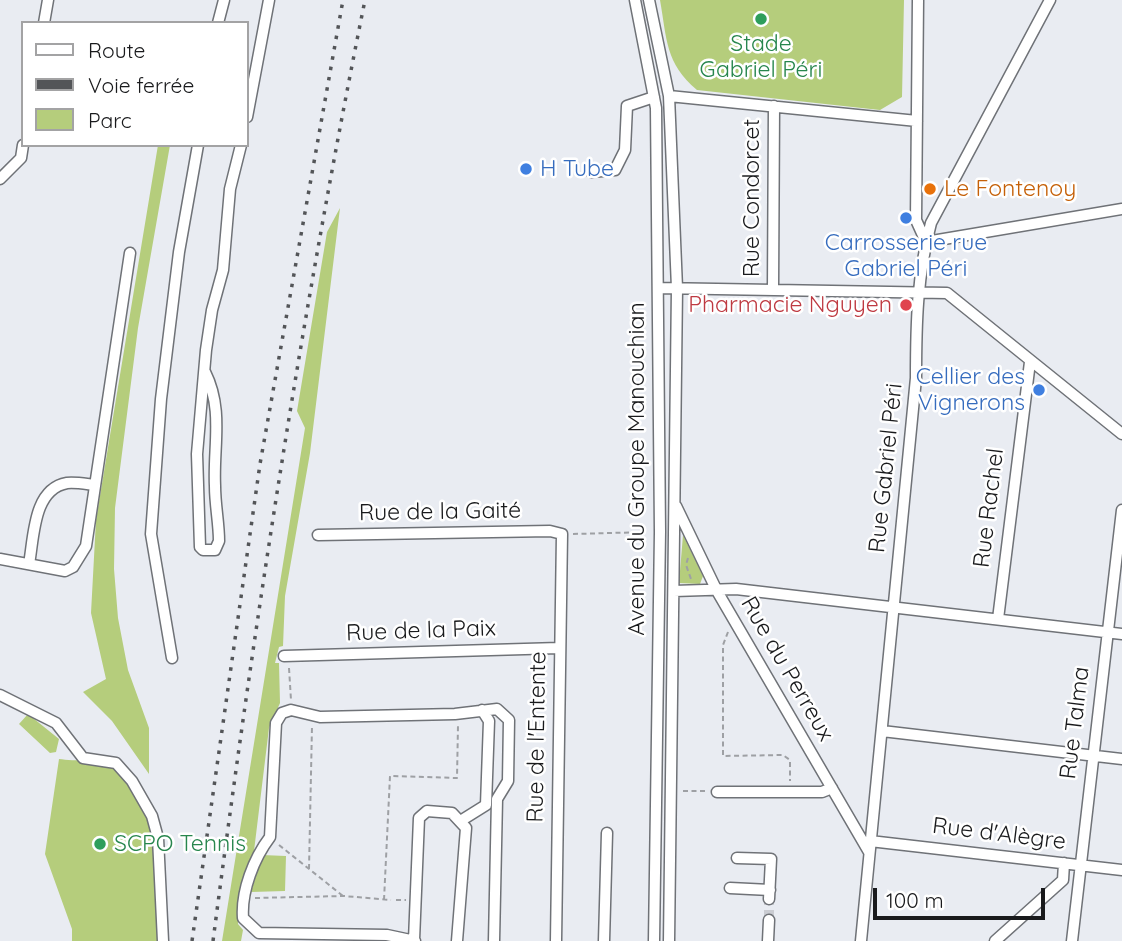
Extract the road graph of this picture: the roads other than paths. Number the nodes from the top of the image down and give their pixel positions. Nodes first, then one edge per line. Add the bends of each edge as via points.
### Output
1 (48, 0) edge
2 (224, 0) edge
3 (269, 0) edge
4 (635, 0) edge
5 (649, 0) edge
6 (918, 0) edge
7 (1050, 0) edge
8 (44, 21) edge
9 (219, 21) edge
10 (669, 96) junction
11 (654, 97) junction
12 (248, 106) edge
13 (774, 106) junction
14 (917, 121) junction
15 (23, 147) edge
16 (198, 147) edge
17 (240, 147) edge
18 (591, 172) dead end
19 (0, 179) edge
20 (1122, 209) edge
21 (926, 242) junction
22 (130, 253) dead end
23 (659, 288) junction
24 (677, 288) junction
25 (773, 289) junction
26 (917, 291) junction
27 (1030, 362) junction
28 (205, 372) junction
29 (1122, 434) edge
30 (95, 485) junction
31 (675, 503) junction
32 (1122, 510) edge
33 (562, 534) joint
34 (318, 535) dead end
35 (0, 559) edge
36 (29, 564) junction
37 (674, 591) junction
38 (717, 591) junction
39 (893, 608) junction
40 (998, 619) junction
41 (1107, 632) junction
42 (1122, 634) edge
43 (559, 648) junction
44 (172, 658) dead end
45 (286, 659) road end
46 (0, 695) edge
47 (482, 710) junction
48 (882, 731) junction
49 (1092, 755) junction
50 (1122, 759) edge
51 (832, 788) junction
52 (717, 792) road end
53 (462, 820) junction
54 (607, 833) dead end
55 (870, 846) junction
56 (737, 858) dead end
57 (1064, 863) junction
58 (1079, 864) junction
59 (1122, 870) edge
60 (1063, 880) junction
61 (730, 888) dead end
62 (1078, 888) junction
63 (769, 920) tunnel mouth
64 (163, 941) edge
65 (415, 941) edge
66 (457, 941) edge
67 (494, 941) edge
68 (556, 941) edge
69 (604, 941) edge
70 (654, 941) edge
71 (669, 941) edge
72 (768, 941) edge
73 (861, 941) edge
74 (995, 941) edge
75 (1072, 941) edge

1 - 8 street
2 - 9 street
3 - 12 street
4 - 11 street, Avenue du Groupe Manouchian
5 - 10 street, Avenue du Groupe Manouchian
6 - 14 street, Rue Gabriel Péri
7 - 21 street via 931,223
10 - 13 street
10 - 24 street, Avenue du Groupe Manouchian
11 - 18 street via 627,106 625,150 615,170
11 - 23 street, Avenue du Groupe Manouchian
13 - 14 street
13 - 25 street, Rue Condorcet
14 - 21 street, Rue Gabriel Péri via 916,220
15 - 19 street via 21,158
16 - 44 street via 161,399 151,534
17 - 28 street via 230,189 223,270 212,310
20 - 21 street
21 - 26 street, Rue Gabriel Péri
22 - 30 street
23 - 24 street
23 - 70 street, Avenue du Groupe Manouchian
24 - 25 street
24 - 31 street, Avenue du Groupe Manouchian
25 - 26 street
26 - 27 street via 947,293
26 - 39 street, Rue Gabriel Péri via 916,378
27 - 29 street
27 - 40 street, Rue Rachel
28 - 28 street via 218,416 214,484 219,541 210,551 200,547 198,533 197,454
30 - 36 street via 67,483 50,490 40,503
30 - 36 street via 86,546 73,567 65,571
31 - 37 street, Avenue du Groupe Manouchian
31 - 38 street, Rue du Perreux
32 - 41 street, Rue Talma
33 - 34 street, Rue de la Gaité
33 - 43 street, Rue de l'Entente
35 - 36 street
37 - 38 street
37 - 71 street, Avenue du Groupe Manouchian
38 - 39 street via 736,589
38 - 51 street, Rue du Perreux
39 - 40 street
39 - 48 street, Rue Gabriel Péri
40 - 41 street
41 - 42 street
41 - 49 street, Rue Talma
43 - 45 street, Rue de la Paix
43 - 68 street, Rue de l'Entente
46 - 64 street via 56,723 83,758 116,763 144,800 157,831
47 - 53 street via 489,721 486,805
47 - 65 street via 312,715 291,710 282,713 276,723 270,837 260,851 244,899 243,918 259,933 387,935
47 - 67 street via 497,709 509,720 508,781 497,799
48 - 49 street
48 - 55 street, Rue Gabriel Péri
49 - 50 street
49 - 58 street, Rue Talma
51 - 52 street via 822,792
51 - 55 street, Rue du Perreux
53 - 65 street via 452,813 426,811 419,818
53 - 66 street via 466,828
54 - 69 street
55 - 57 street, Rue d'Alègre
55 - 73 street, Rue Gabriel Péri
56 - 61 street via 771,859 770,894
57 - 58 street, Rue d'Alègre
57 - 60 street
58 - 59 street, Rue d'Alègre
58 - 62 street, Rue Talma
60 - 62 street
60 - 74 street
62 - 75 street, Rue Talma
63 - 72 street

